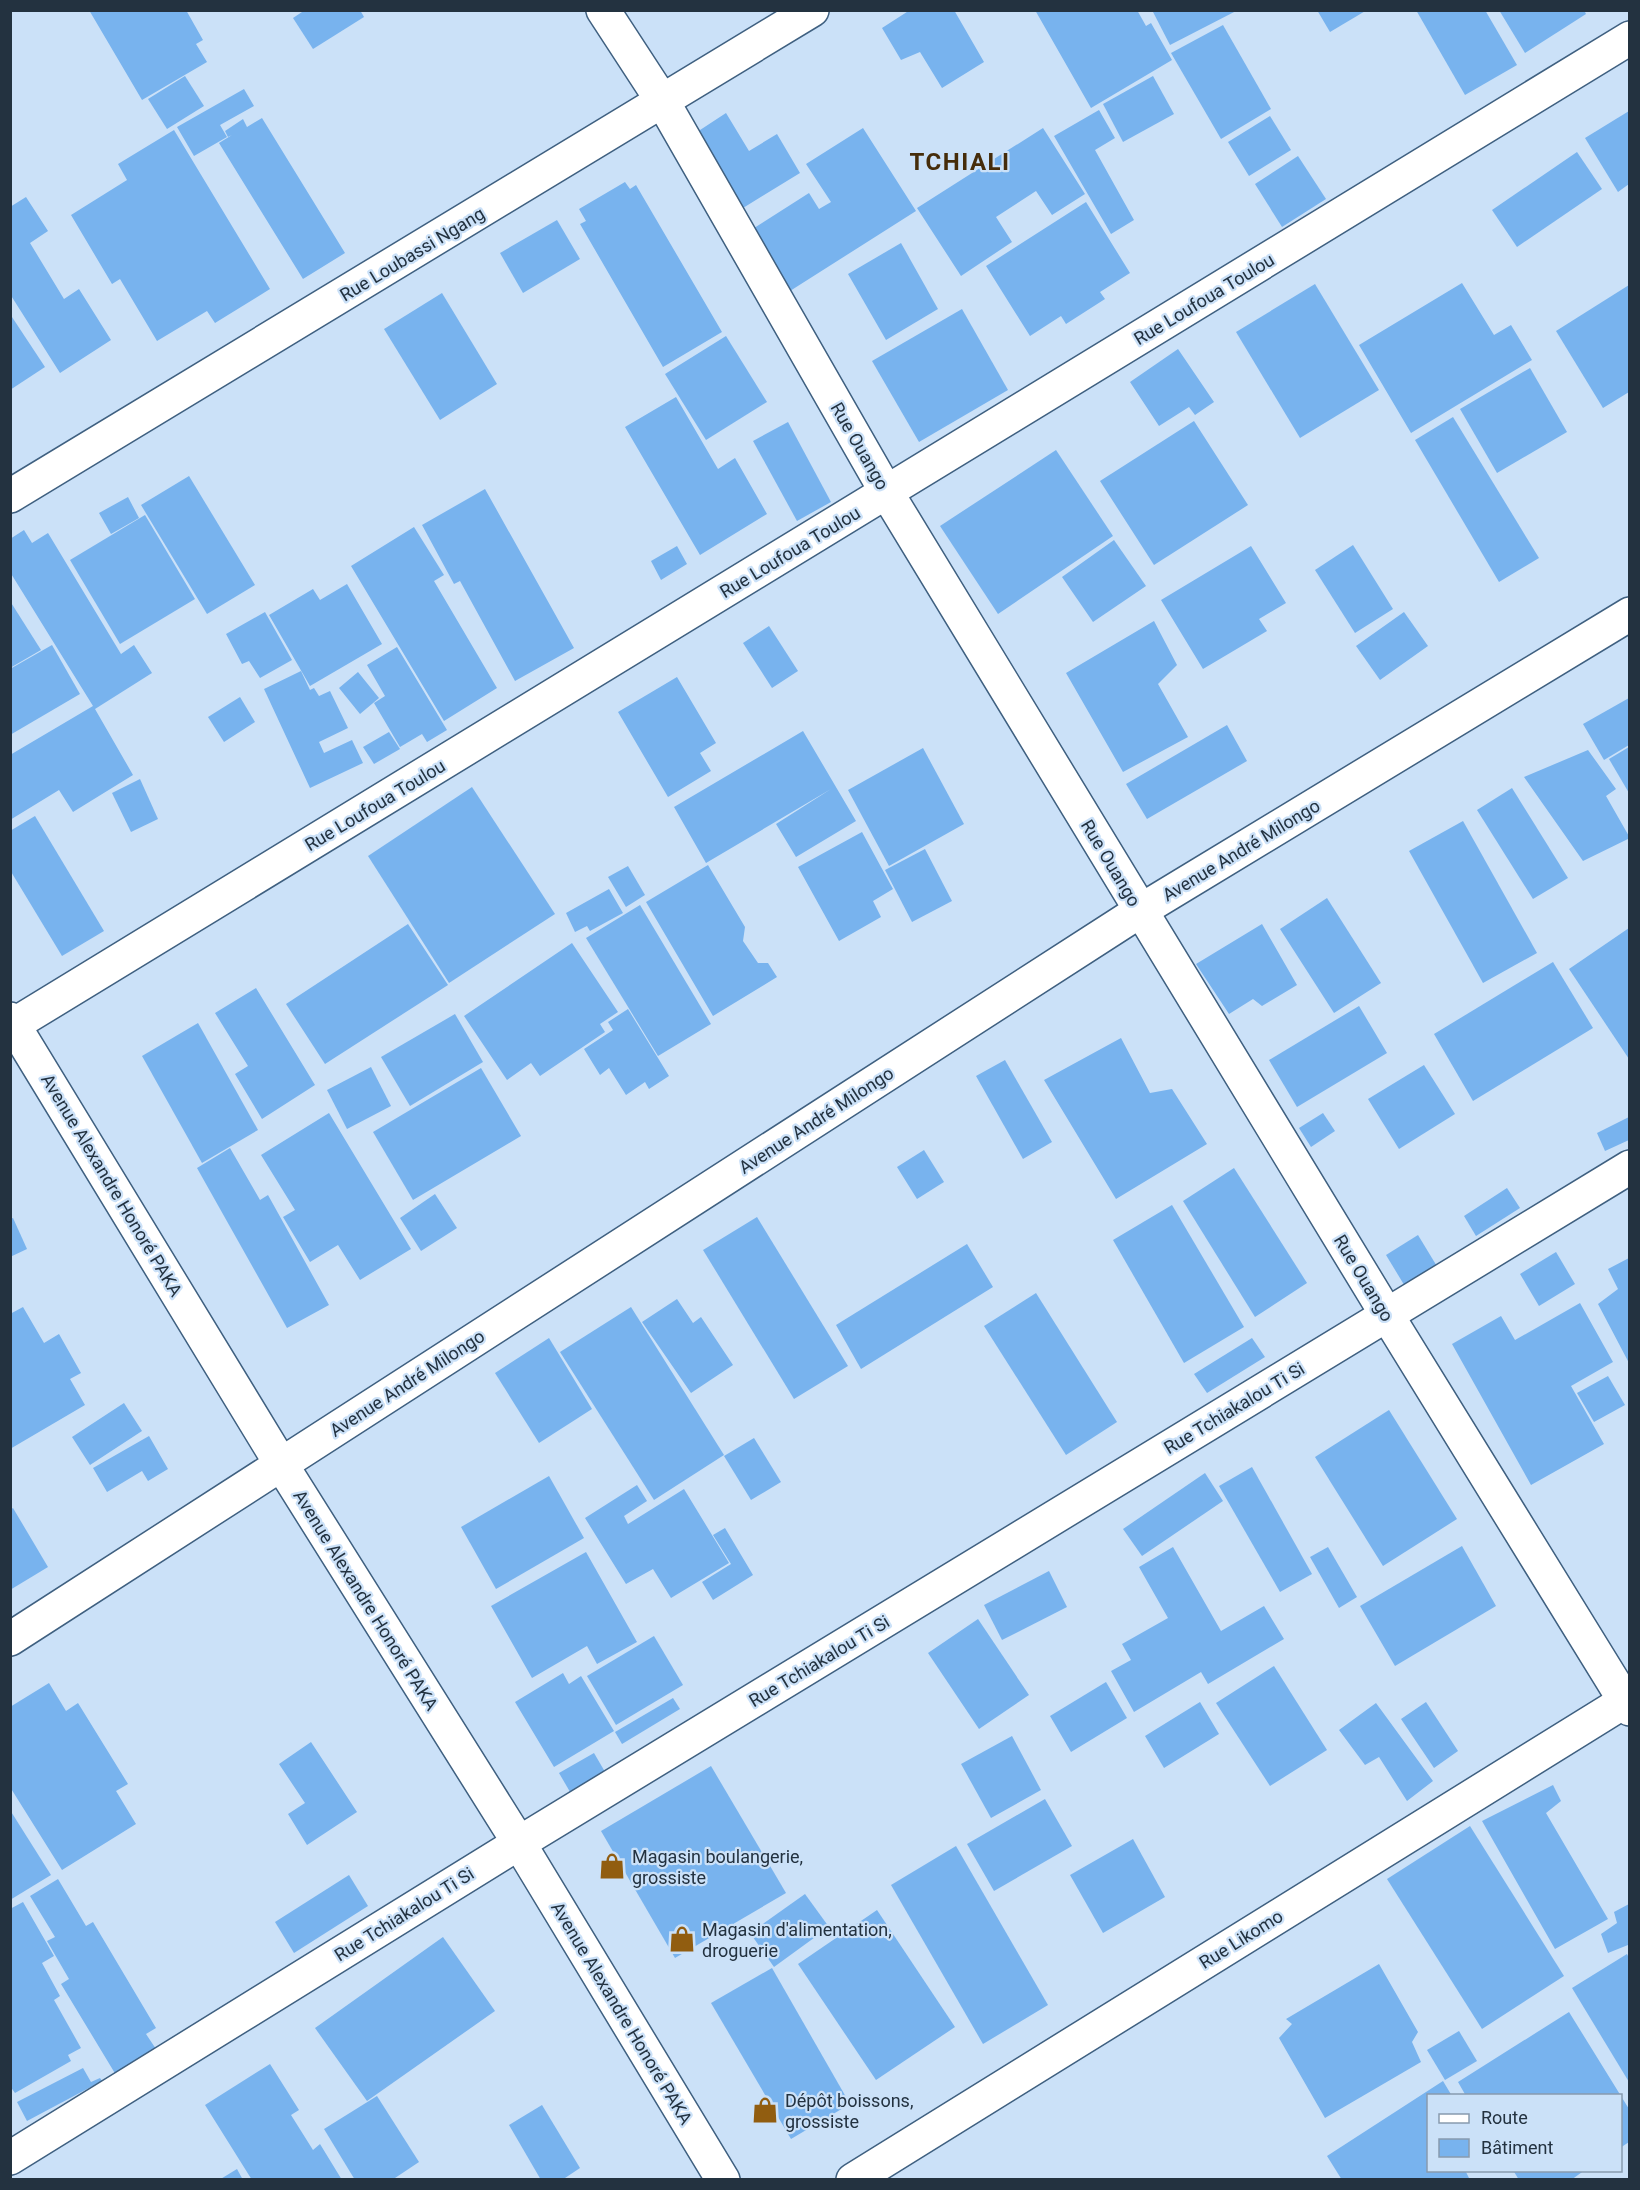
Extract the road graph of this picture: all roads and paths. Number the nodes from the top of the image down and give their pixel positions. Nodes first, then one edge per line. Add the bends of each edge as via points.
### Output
1 (603, 10) edge
2 (812, 10) edge
3 (1629, 38) edge
4 (663, 102) junction
5 (887, 493) junction
6 (10, 496) edge
7 (1629, 614) edge
8 (1140, 911) junction
9 (12, 1024) edge
10 (1629, 1167) edge
11 (1387, 1315) junction
12 (281, 1464) junction
13 (10, 1639) edge
14 (1628, 1702) edge
15 (519, 1843) junction
16 (10, 2158) edge
17 (723, 2180) edge
18 (852, 2180) edge

1 - 4 street, Rue Ouango
2 - 4 street, Rue Loubassi Ngang
3 - 5 street, Rue Loufoua Toulou
4 - 5 street, Rue Ouango
4 - 6 street, Rue Loubassi Ngang
5 - 8 street, Rue Ouango
5 - 9 street, Rue Loufoua Toulou
7 - 8 street, Avenue André Milongo
8 - 11 street, Rue Ouango
8 - 12 street, Avenue André Milongo
9 - 12 street, Avenue Alexandre Honoré PAKA
10 - 11 street, Rue Tchiakalou Ti Si
11 - 14 street, Rue Ouango
11 - 15 street, Rue Tchiakalou Ti Si
12 - 13 street, Avenue André Milongo
12 - 15 street, Avenue Alexandre Honoré PAKA
14 - 18 street, Rue Likomo
15 - 16 street, Rue Tchiakalou Ti Si
15 - 17 street, Avenue Alexandre Honoré PAKA

